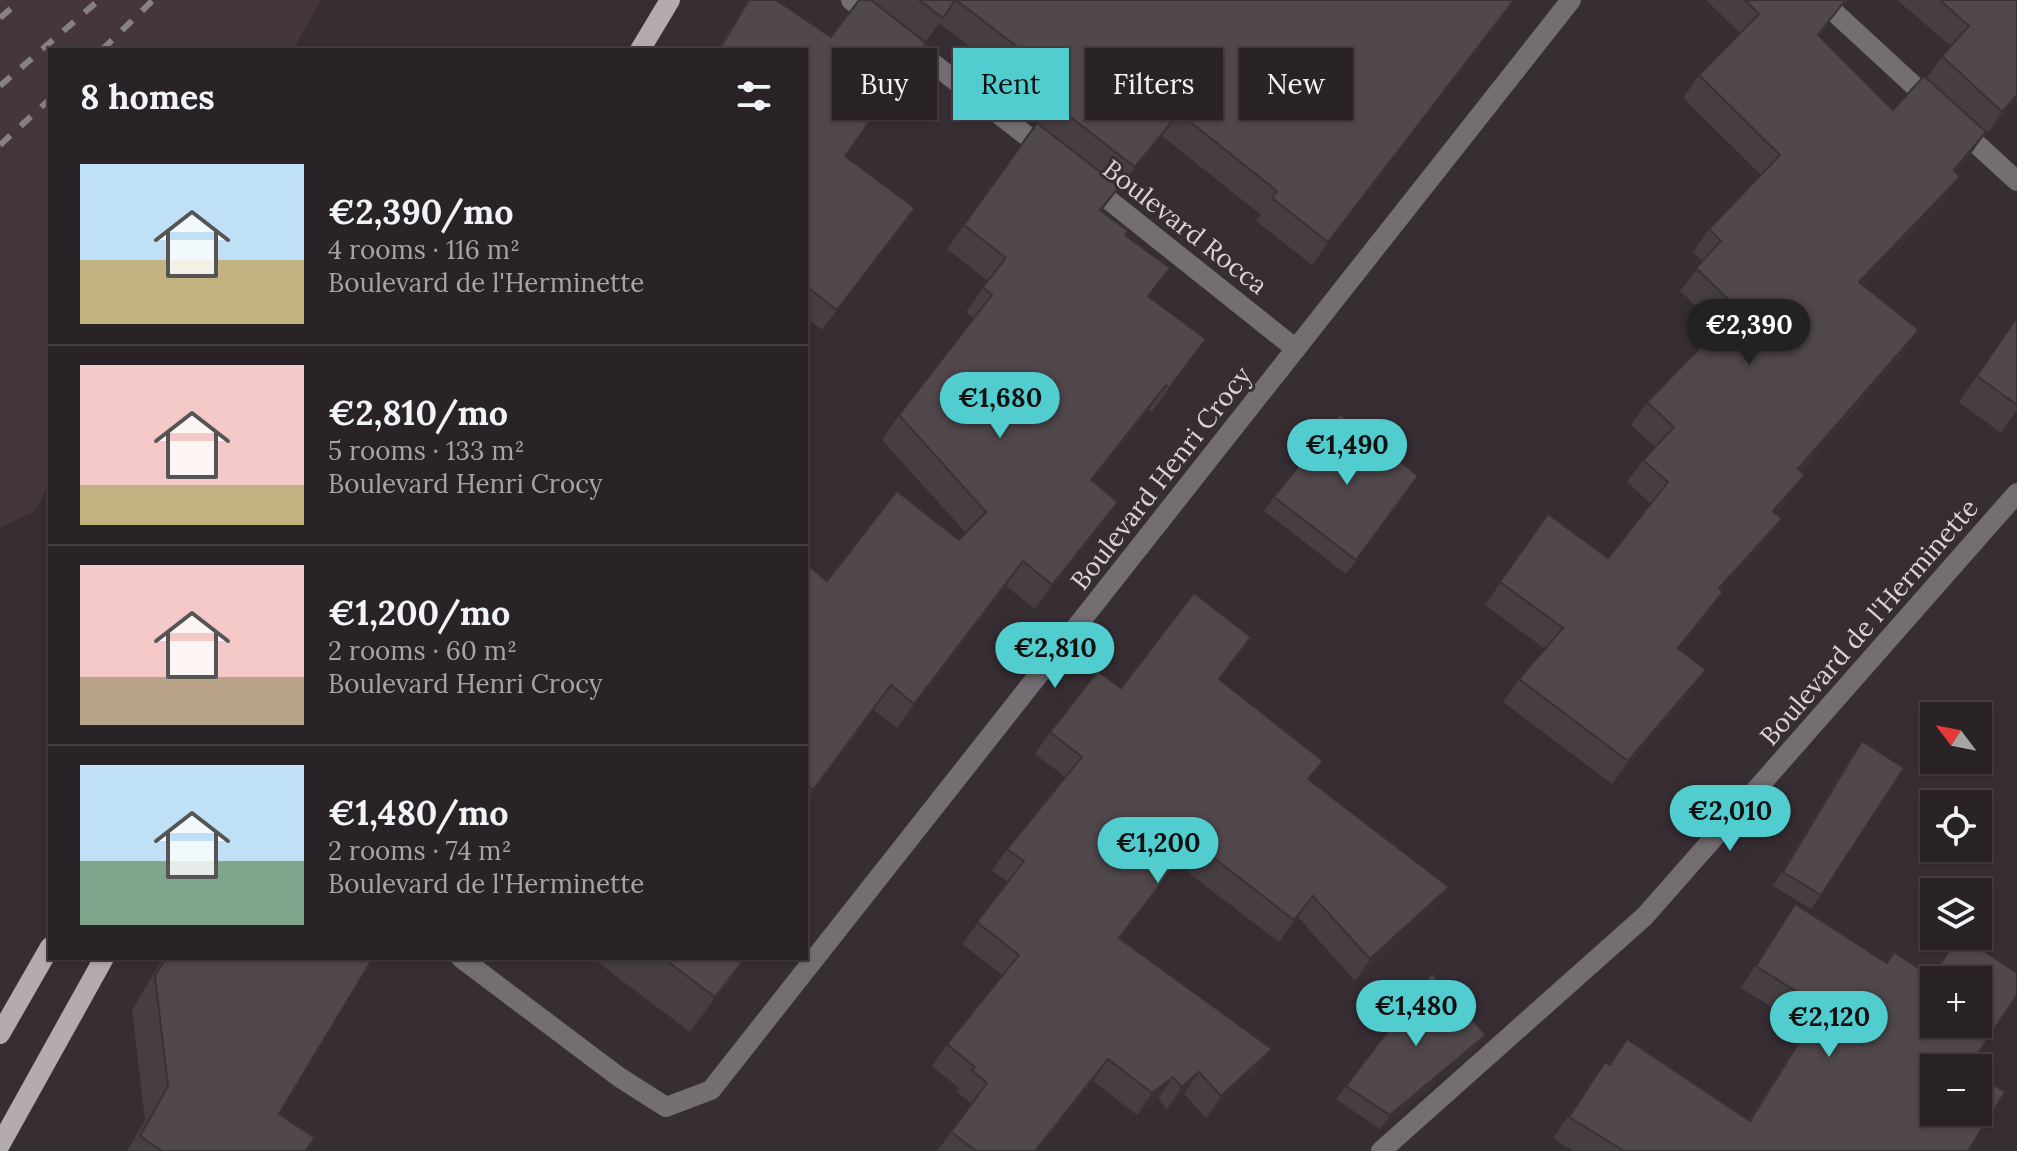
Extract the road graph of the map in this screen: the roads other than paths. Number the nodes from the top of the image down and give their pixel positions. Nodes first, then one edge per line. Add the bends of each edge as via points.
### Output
1 (670, 0) edge
2 (851, 0) edge
3 (1571, 0) edge
4 (1821, 0) edge
5 (641, 48) edge
6 (2017, 181) edge
7 (1296, 349) junction
8 (2017, 493) edge
9 (48, 950) edge
10 (103, 960) edge
11 (464, 960) edge
12 (0, 1034) edge
13 (0, 1145) edge
14 (1381, 1151) edge

1 - 5 main road
2 - 7 street, Boulevard Rocca
3 - 7 street, Boulevard Henri Crocy
4 - 6 street
7 - 11 street, Boulevard Henri Crocy via 711,1090 666,1107
8 - 14 street, Boulevard de l'Herminette via 1645,916
9 - 12 main road
10 - 13 main road

